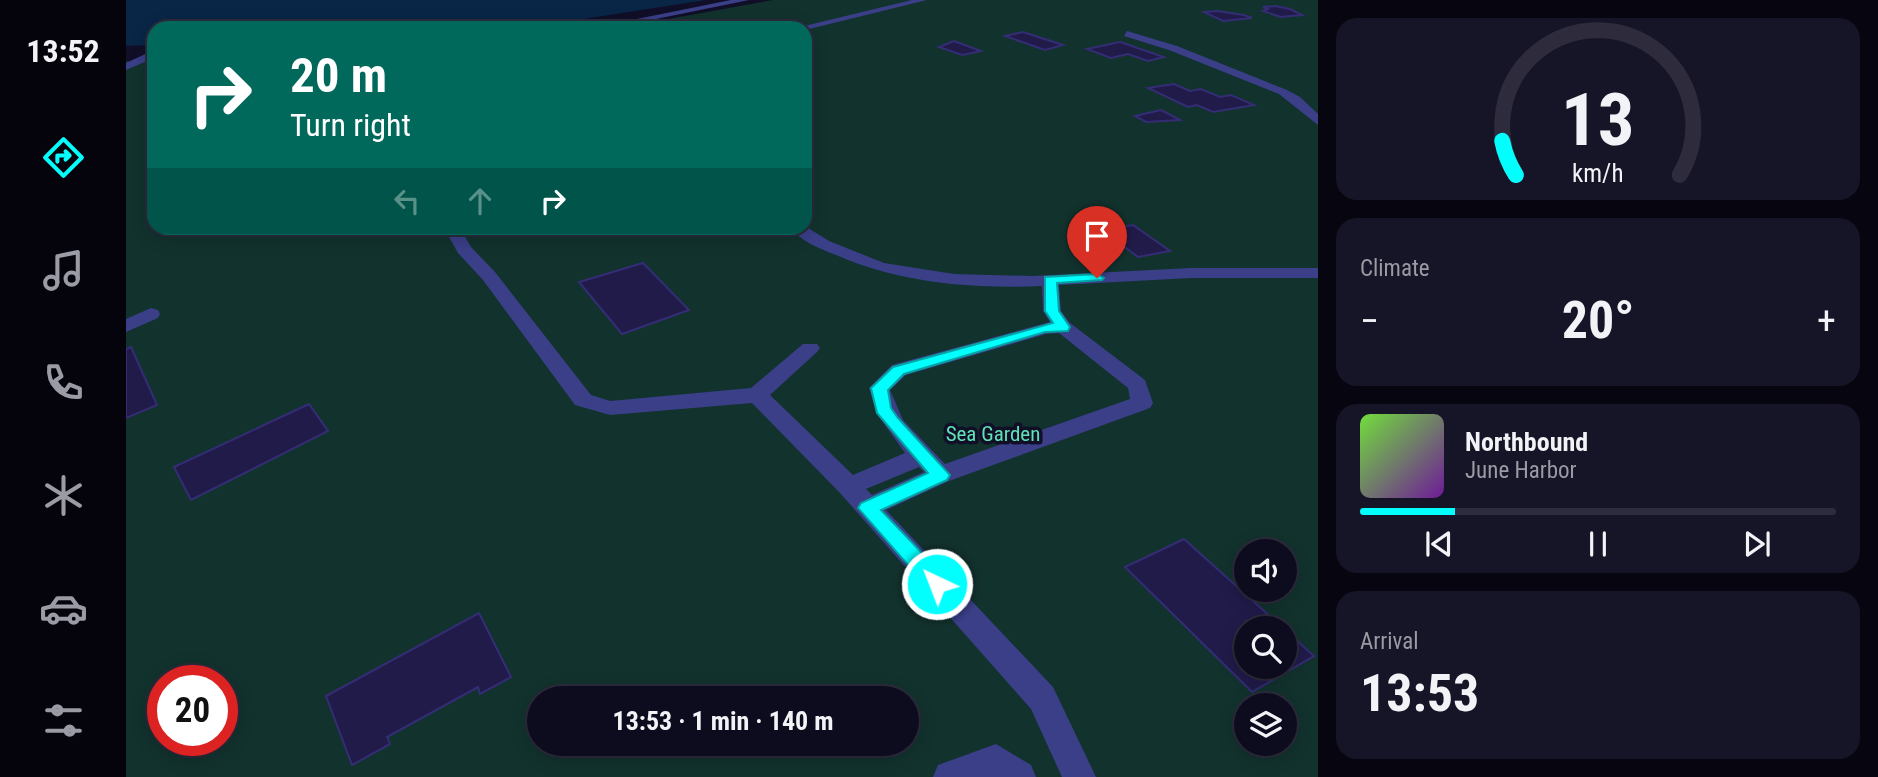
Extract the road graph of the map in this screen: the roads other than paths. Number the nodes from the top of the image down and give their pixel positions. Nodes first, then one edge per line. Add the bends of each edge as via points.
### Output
1 (745, 0) edge
2 (923, 0) edge
3 (634, 21) edge
4 (812, 25) edge
5 (1127, 34) dead end
6 (147, 54) edge
7 (126, 55) edge
8 (147, 59) edge
9 (126, 67) edge
10 (1318, 121) edge
11 (456, 235) edge
12 (809, 235) edge
13 (1318, 272) edge
14 (1050, 280) junction
15 (151, 314) dead end
16 (126, 326) edge
17 (1063, 327) junction
18 (810, 348) dead end
19 (757, 395) junction
20 (922, 456) junction
21 (941, 475) junction
22 (858, 497) junction
23 (950, 777) edge
24 (1019, 777) edge
25 (1079, 777) edge

1 - 3 lane
2 - 4 lane
5 - 10 lane via 1283,92
6 - 7 lane
8 - 9 lane
11 - 19 lane via 583,400 610,408
12 - 14 lane via 880,268 954,279
13 - 14 lane
14 - 17 lane via 1052,311
15 - 16 lane
17 - 20 lane via 1045,328 899,370 879,388 883,409
17 - 21 lane via 1138,385 1142,403
18 - 19 lane
19 - 22 lane
20 - 21 lane
20 - 22 lane
21 - 22 lane
22 - 25 lane via 1042,698
23 - 24 lane via 996,760

